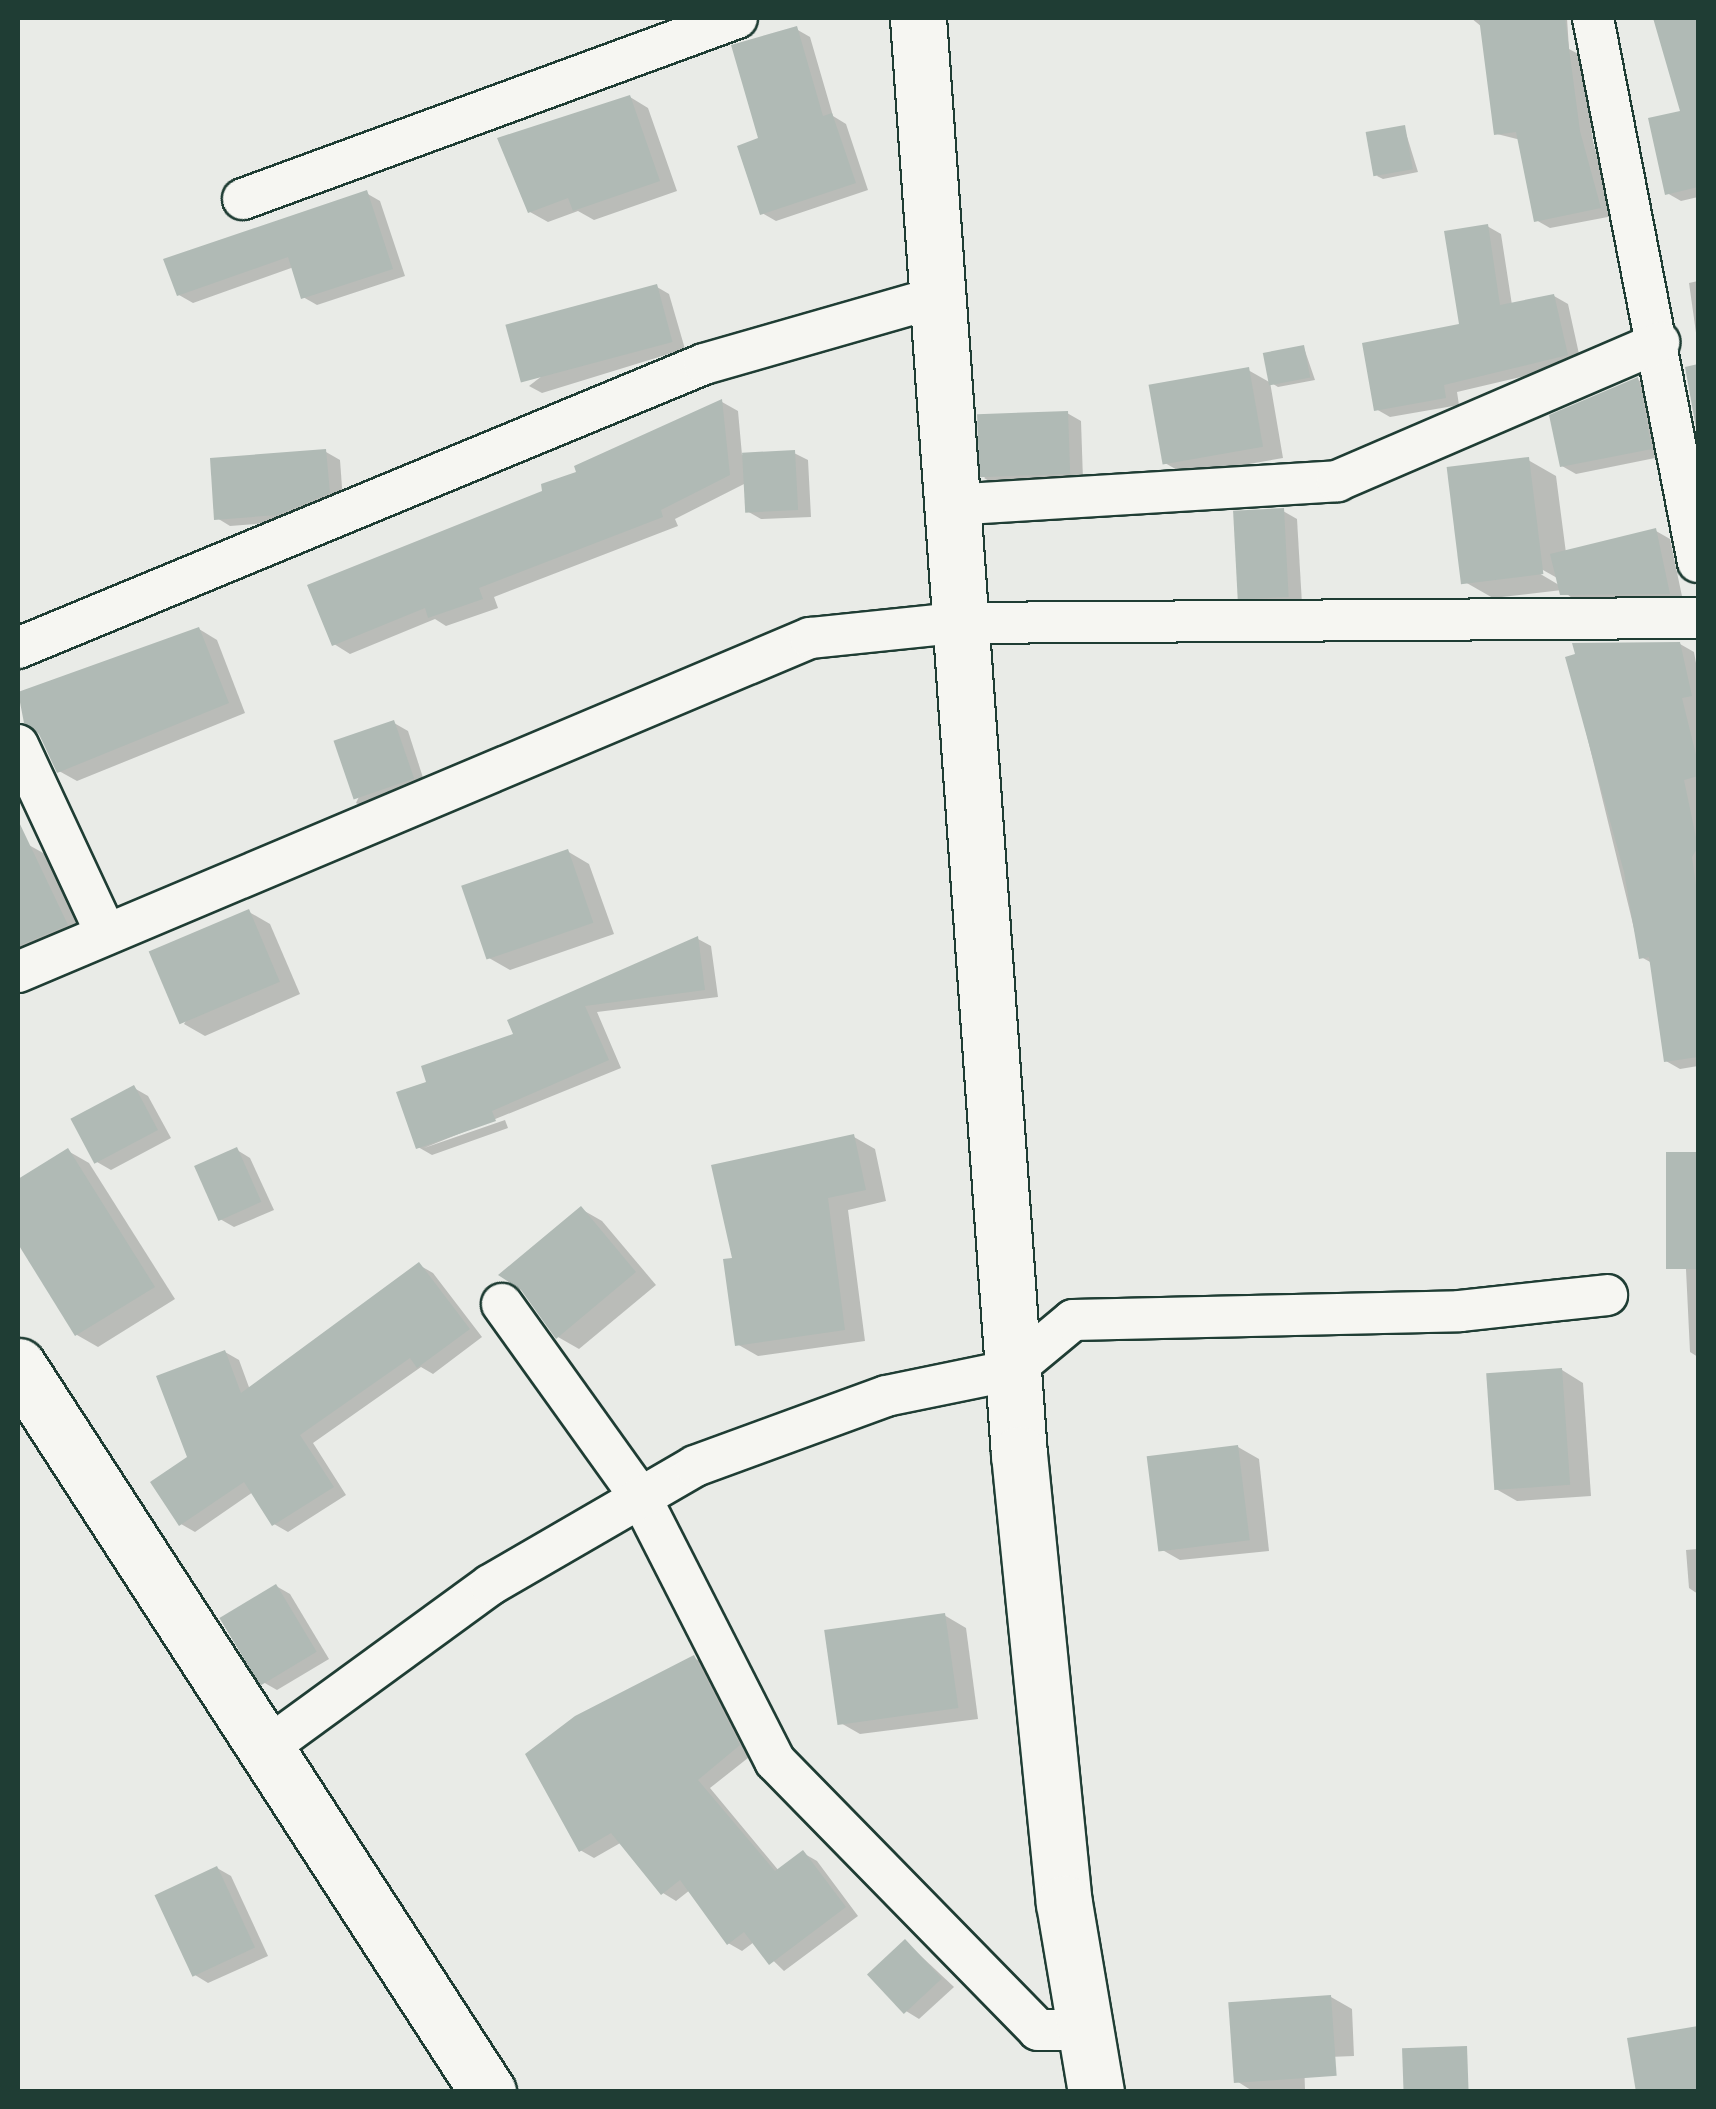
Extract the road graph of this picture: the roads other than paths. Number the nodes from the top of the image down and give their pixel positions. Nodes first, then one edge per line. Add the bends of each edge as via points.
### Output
1 (737, 18) edge
2 (918, 18) edge
3 (1593, 18) edge
4 (243, 200) dead end
5 (936, 297) junction
6 (1658, 342) junction
7 (949, 505) junction
8 (1698, 562) edge
9 (1698, 618) edge
10 (956, 623) junction
11 (18, 648) edge
12 (18, 745) edge
13 (106, 934) junction
14 (18, 972) edge
15 (1607, 1294) dead end
16 (502, 1304) dead end
17 (1012, 1370) junction
18 (25, 1394) edge
19 (641, 1498) junction
20 (268, 1747) junction
21 (1086, 2030) junction
22 (488, 2092) edge
23 (1096, 2092) edge

1 - 4 street
2 - 5 street
3 - 6 street
5 - 7 street
5 - 11 street via 704,364
6 - 7 street via 1337,482
6 - 8 street
7 - 10 street
9 - 10 street
10 - 13 street via 810,638
10 - 17 street
12 - 13 street
13 - 14 street
15 - 17 street via 1460,1311 1073,1320
16 - 19 street
17 - 19 street via 886,1396 696,1466
17 - 21 street via 1064,1902
18 - 20 street
19 - 20 street via 490,1585
19 - 21 street via 775,1761 1038,2030
20 - 22 street
21 - 23 street

